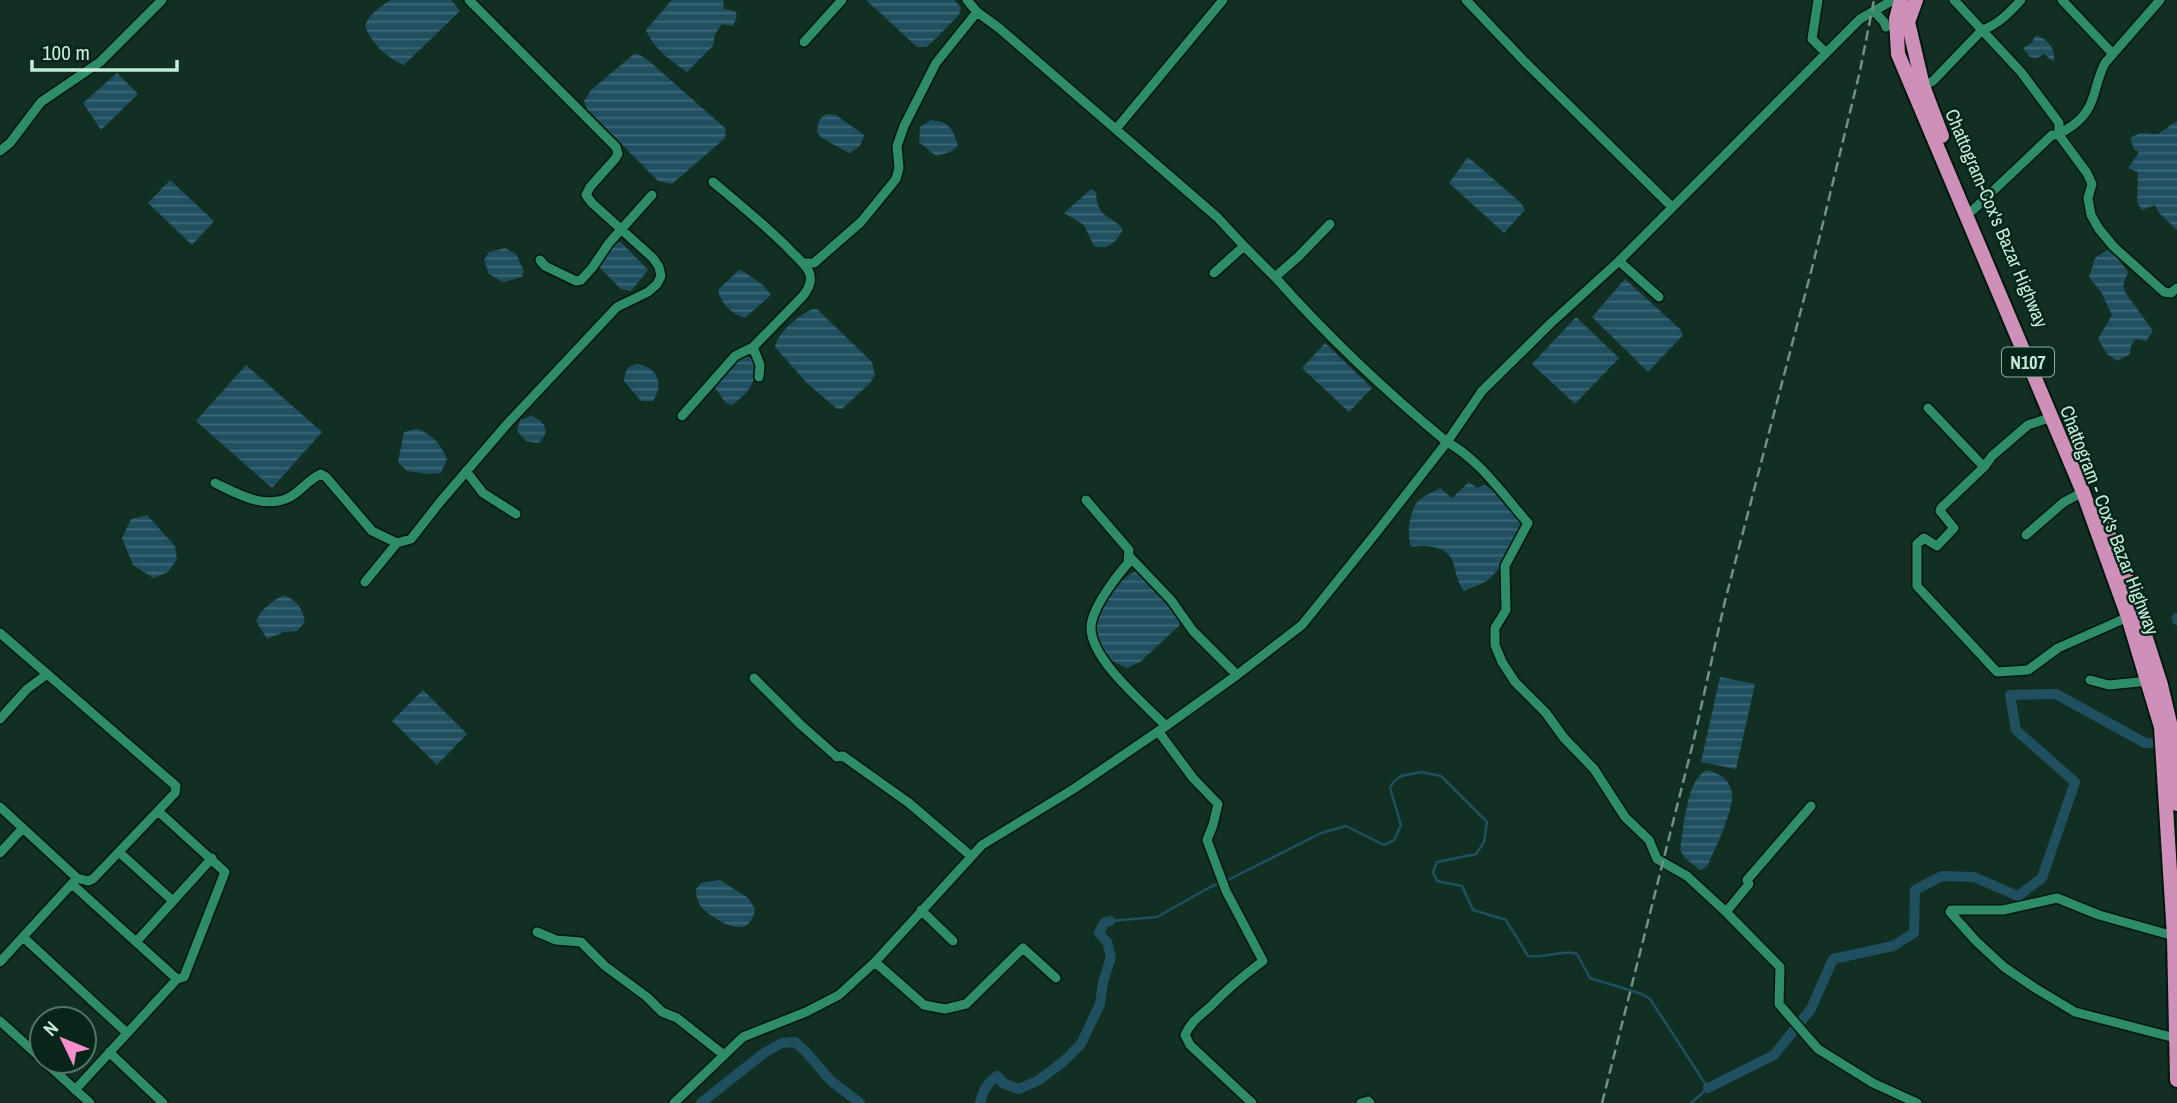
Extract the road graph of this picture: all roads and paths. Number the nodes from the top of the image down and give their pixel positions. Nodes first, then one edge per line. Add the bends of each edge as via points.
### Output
1 (162, 0) edge
2 (469, 0) edge
3 (842, 0) edge
4 (967, 0) edge
5 (1223, 0) edge
6 (1466, 0) edge
7 (1818, 0) edge
8 (1894, 0) edge
9 (1901, 0) edge
10 (1916, 0) edge
11 (1954, 0) edge
12 (2021, 0) edge
13 (2062, 0) edge
14 (2160, 0) edge
15 (1874, 11) junction
16 (977, 12) junction
17 (1886, 27) dead end
18 (1982, 30) junction
19 (804, 42) dead end
20 (1826, 53) junction
21 (2113, 54) junction
22 (1923, 86) junction
23 (1116, 129) junction
24 (2059, 135) junction
25 (0, 151) edge
26 (713, 182) dead end
27 (652, 195) dead end
28 (1672, 207) junction
29 (1973, 210) junction
30 (1330, 224) dead end
31 (622, 229) junction
32 (1244, 246) junction
33 (540, 260) dead end
34 (1619, 261) junction
35 (803, 263) junction
36 (1214, 273) dead end
37 (1275, 277) junction
38 (2177, 288) edge
39 (1660, 297) dead end
40 (753, 348) junction
41 (759, 377) dead end
42 (1928, 408) dead end
43 (682, 416) dead end
44 (2052, 417) junction
45 (1447, 442) junction
46 (1984, 467) junction
47 (466, 471) junction
48 (215, 483) dead end
49 (2082, 492) junction
50 (1086, 500) dead end
51 (516, 514) dead end
52 (2025, 535) dead end
53 (397, 543) junction
54 (1129, 556) junction
55 (365, 582) dead end
56 (2128, 617) junction
57 (0, 633) edge
58 (46, 675) junction
59 (1237, 675) junction
60 (754, 678) dead end
61 (2090, 680) dead end
62 (2148, 681) junction
63 (0, 719) edge
64 (2165, 725) junction
65 (1162, 729) junction
66 (2168, 760) junction
67 (2177, 804) edge
68 (0, 807) edge
69 (1811, 807) dead end
70 (158, 810) junction
71 (23, 828) junction
72 (119, 852) junction
73 (0, 853) edge
74 (971, 856) junction
75 (212, 858) junction
76 (74, 881) junction
77 (173, 901) junction
78 (921, 910) junction
79 (1726, 912) junction
80 (537, 932) dead end
81 (2174, 936) junction
82 (23, 937) junction
83 (953, 941) dead end
84 (136, 942) junction
85 (0, 962) edge
86 (875, 962) junction
87 (1056, 978) dead end
88 (177, 979) junction
89 (0, 1021) edge
90 (127, 1033) junction
91 (2175, 1038) edge
92 (28, 1046) edge
93 (109, 1052) junction
94 (723, 1055) junction
95 (59, 1075) edge
96 (2177, 1080) edge
97 (75, 1090) junction
98 (158, 1101) edge
99 (90, 1103) edge
100 (674, 1103) edge
101 (1252, 1103) edge
102 (1361, 1103) edge
103 (1370, 1103) edge
104 (1917, 1103) edge

1 - 25 street via 100,62 41,102
2 - 31 street via 616,147 615,159 586,195
3 - 19 street
4 - 16 street
5 - 23 street
6 - 28 street
7 - 20 street via 1812,39
8 - 15 street
9 - 44 highway, Chattogram - Cox's Bazar Highway / N107 via 1895,19 1898,54
10 - 22 highway, Chattogram-Cox's Bazar Highway / N107 via 1908,22
11 - 18 street
12 - 18 street via 2005,17
13 - 21 street
14 - 21 street
15 - 17 street
15 - 20 street
16 - 23 street
16 - 35 street via 936,63 904,125 897,146 896,178 860,222 814,263
18 - 22 street
18 - 24 street via 2059,123
20 - 28 street
21 - 24 street via 2081,119
22 - 29 highway, Chattogram-Cox's Bazar Highway / N107
23 - 32 street via 1217,216
24 - 29 street via 2052,135
24 - 38 street via 2092,184 2088,198 2099,229 2164,292
26 - 35 street
27 - 31 street
28 - 34 street
29 - 64 highway, Chattogram-Cox's Bazar Highway / N107 via 2126,576 2161,685
30 - 37 street
31 - 33 street via 578,281
31 - 47 street via 659,267 657,284 617,307
32 - 36 street
32 - 37 street
34 - 39 street
34 - 45 street via 1482,391
35 - 40 street via 810,274 808,290
37 - 45 street via 1317,326
40 - 41 street
40 - 43 street via 735,356
42 - 46 street
44 - 46 street via 2028,425
44 - 49 highway, Chattogram - Cox's Bazar Highway / N107
45 - 59 street via 1302,625
45 - 79 street via 1483,472 1528,523 1505,566 1506,610 1495,628 1502,662 1594,769 1625,817 1649,841 1657,859 1686,876
46 - 56 street via 1940,509 1953,529 1937,546 1921,541 1917,586 1997,672 2028,670 2058,648
47 - 51 street via 483,493
47 - 53 street via 411,539
48 - 53 street via 249,500 276,502 321,474 372,531
49 - 52 street
49 - 56 highway, Chattogram - Cox's Bazar Highway / N107
50 - 54 street via 1129,550
53 - 55 street
54 - 59 street
54 - 65 street via 1094,615 1093,643
56 - 62 highway, Chattogram - Cox's Bazar Highway / N107
57 - 58 street
58 - 63 street
58 - 70 street via 176,786
59 - 65 street
60 - 74 street via 837,757 843,756 909,803
61 - 62 street via 2109,684
62 - 64 highway, Chattogram - Cox's Bazar Highway / N107
64 - 66 highway, N107
65 - 74 street
65 - 101 street via 1193,778 1218,804 1207,840 1226,891 1263,961 1190,1023 1185,1035
66 - 67 highway, N107
66 - 81 highway, N107
68 - 71 street
69 - 79 street via 1747,880 1749,884
70 - 72 street
70 - 75 street
71 - 73 street
71 - 76 street
72 - 76 street via 93,879
72 - 77 street
74 - 78 street
75 - 77 street
75 - 88 street via 225,875 184,977
76 - 82 street
76 - 84 street
77 - 84 street
78 - 83 street
78 - 86 street
79 - 104 street via 1780,967 1779,1004 1818,1049 1873,1083
80 - 94 street via 556,940 581,942 662,1012 677,1018
81 - 91 highway, N107
81 - 91 street via 2057,898 2009,909 1950,912 2004,967 2075,1012
82 - 85 street
82 - 90 street
84 - 88 street
86 - 87 street via 924,1005 945,1009 965,1004 1023,948
86 - 94 street via 839,995 743,1037
88 - 90 street
89 - 92 street
90 - 93 street
91 - 96 highway, N107
93 - 97 street
93 - 98 street
94 - 100 street
95 - 97 street
97 - 99 street
102 - 103 street

